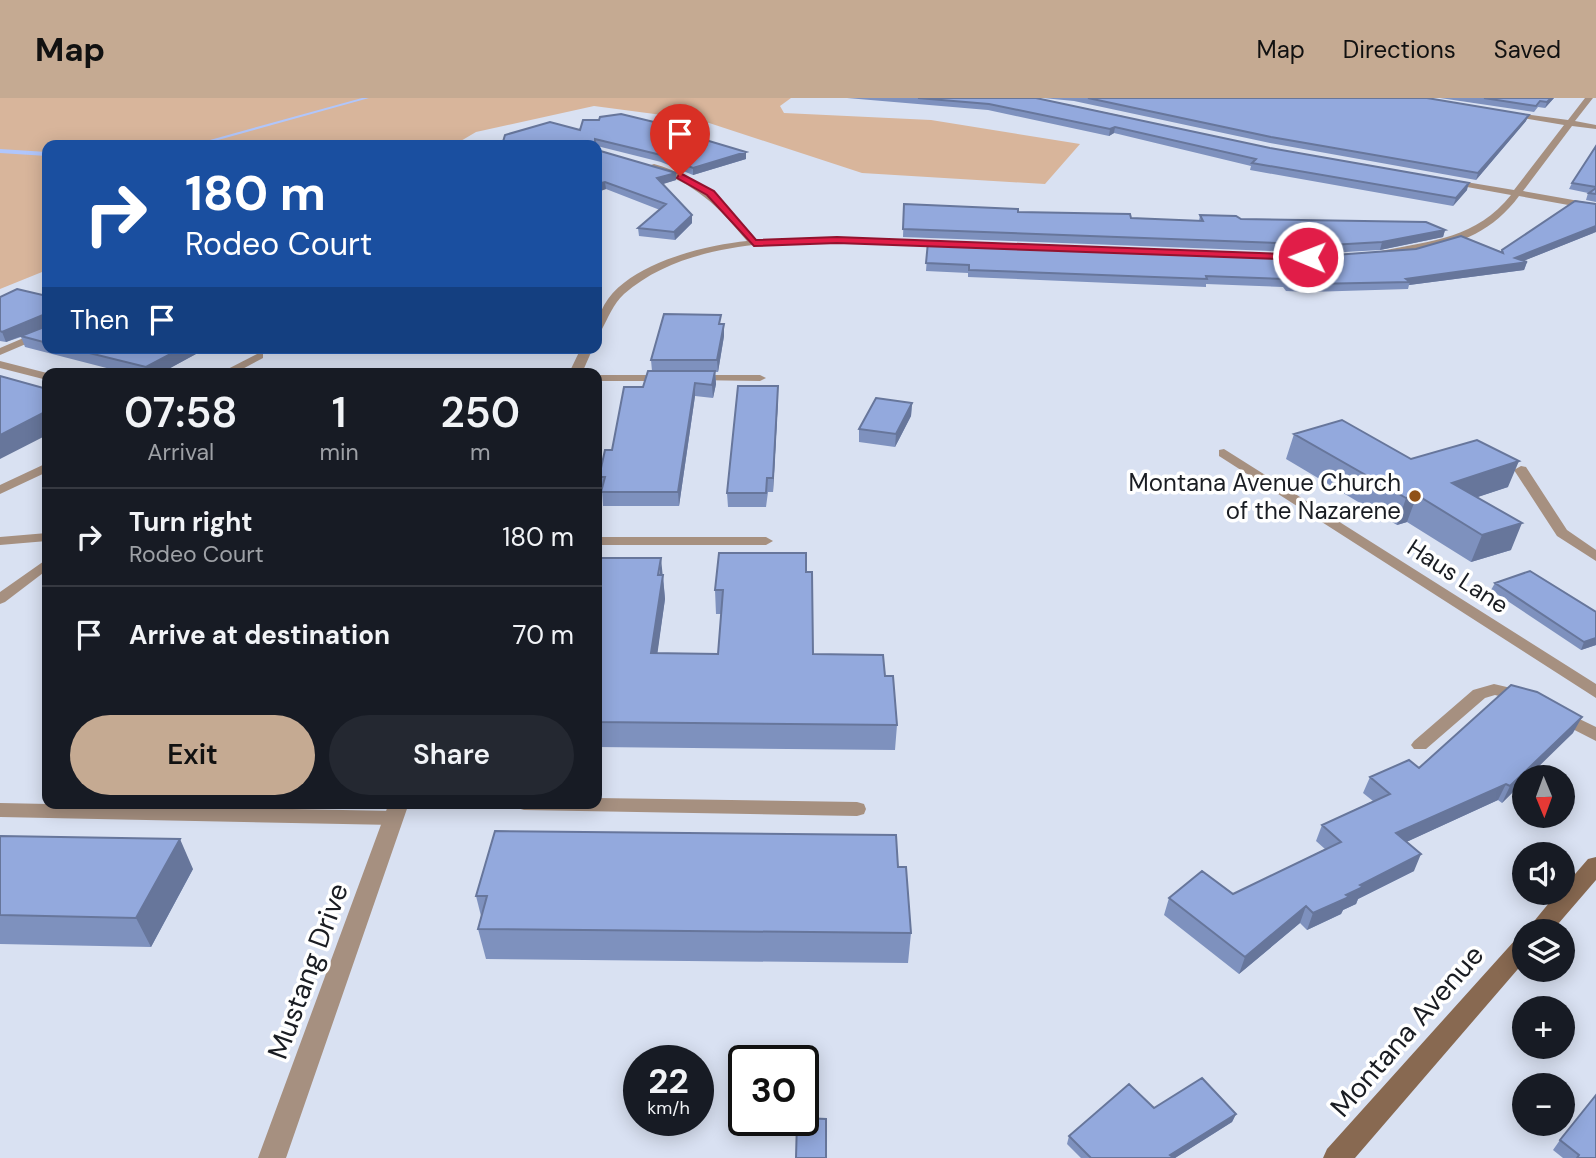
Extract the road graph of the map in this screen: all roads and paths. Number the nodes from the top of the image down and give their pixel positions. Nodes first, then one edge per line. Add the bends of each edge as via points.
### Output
1 (1023, 98) edge
2 (1589, 98) edge
3 (1488, 110) edge
4 (1125, 117) edge
5 (1570, 123) junction
6 (1596, 127) edge
7 (642, 164) edge
8 (1431, 178) edge
9 (1517, 193) junction
10 (1596, 207) edge
11 (754, 243) junction
12 (960, 245) edge
13 (1375, 254) edge
14 (603, 304) edge
15 (42, 333) edge
16 (0, 352) edge
17 (259, 356) dead end
18 (0, 364) edge
19 (236, 368) edge
20 (42, 376) edge
21 (602, 378) edge
22 (760, 378) dead end
23 (1224, 453) dead end
24 (42, 469) edge
25 (1521, 470) dead end
26 (0, 490) edge
27 (42, 537) edge
28 (0, 541) edge
29 (602, 541) edge
30 (766, 541) dead end
31 (1596, 557) edge
32 (42, 567) edge
33 (0, 599) edge
34 (1596, 692) edge
35 (1596, 735) edge
36 (1420, 745) dead end
37 (602, 804) edge
38 (857, 809) dead end
39 (0, 810) edge
40 (397, 811) edge
41 (1596, 865) edge
42 (1549, 919) edge
43 (1512, 960) edge
44 (272, 1158) edge
45 (1338, 1158) edge

1 - 4 street
2 - 5 street
3 - 5 street
5 - 6 street
5 - 9 street
7 - 11 street via 680,176 710,193
8 - 9 street
9 - 10 street
9 - 13 street via 1490,223 1474,232 1427,247
11 - 12 street
11 - 14 street via 699,253 654,270
15 - 16 lane
17 - 19 lane
18 - 20 lane
21 - 22 lane
23 - 34 lane, Haus Lane
24 - 26 lane
25 - 31 lane via 1562,533
27 - 28 lane
29 - 30 lane
32 - 33 lane
35 - 36 lane via 1507,690 1486,691
37 - 38 lane
39 - 40 lane
40 - 44 street, Mustang Drive
41 - 42 street
43 - 45 street, Montana Avenue

